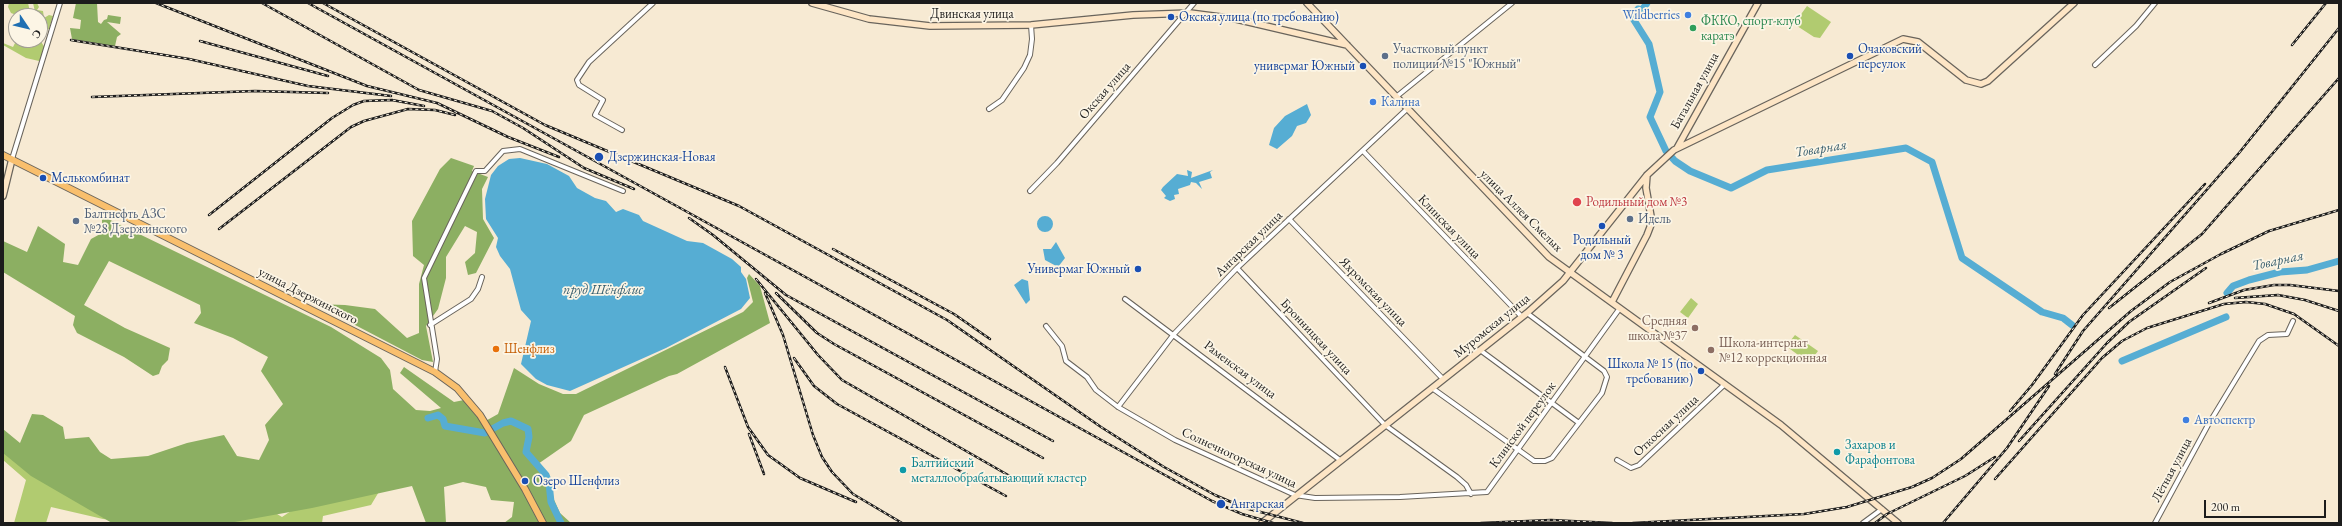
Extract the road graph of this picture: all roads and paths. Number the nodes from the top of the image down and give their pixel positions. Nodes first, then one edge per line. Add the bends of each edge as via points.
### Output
1 (60, 3) edge
2 (653, 3) edge
3 (812, 3) edge
4 (1194, 3) edge
5 (1307, 3) edge
6 (1512, 3) edge
7 (1758, 3) edge
8 (2074, 3) edge
9 (2155, 3) edge
10 (1185, 14) junction
11 (1030, 25) junction
12 (1347, 45) junction
13 (2095, 65) dead end
14 (1396, 96) junction
15 (989, 109) dead end
16 (1407, 109) junction
17 (1686, 129) junction
18 (622, 130) dead end
19 (1694, 139) junction
20 (1675, 149) junction
21 (1362, 151) junction
22 (3, 155) edge
23 (12, 159) junction
24 (1647, 175) junction
25 (1638, 187) junction
26 (1646, 188) junction
27 (623, 191) dead end
28 (1030, 191) dead end
29 (3, 196) edge
30 (1289, 219) junction
31 (1237, 268) junction
32 (1569, 272) junction
33 (482, 277) dead end
34 (1125, 299) dead end
35 (1612, 302) junction
36 (1620, 308) junction
37 (1524, 315) junction
38 (2293, 321) dead end
39 (430, 324) junction
40 (1046, 326) dead end
41 (1174, 334) junction
42 (1480, 350) junction
43 (1584, 356) junction
44 (435, 372) junction
45 (1443, 379) junction
46 (1725, 384) junction
47 (1432, 388) junction
48 (1552, 402) junction
49 (1118, 407) junction
50 (1579, 423) junction
51 (1385, 425) junction
52 (1517, 450) junction
53 (1340, 460) junction
54 (1617, 460) dead end
55 (1470, 494) junction
56 (1295, 495) junction
57 (1882, 509) junction
58 (543, 523) edge
59 (1262, 523) edge
60 (1863, 523) edge
61 (1898, 523) edge
62 (2155, 523) edge

1 - 23 street
2 - 18 street via 589,62 578,80 579,85 603,100 595,116
3 - 11 main road, Двинская улица via 869,19 930,26
4 - 10 street, Окская улица
5 - 12 main road, улица Аллея Смелых
6 - 14 street
7 - 17 main road, Батальная улица
8 - 19 main road via 1988,81 1977,84 1966,80 1918,42 1903,39
9 - 13 street via 2136,26
10 - 11 main road, Двинская улица via 1133,15
10 - 12 main road, Двинская улица via 1236,19
10 - 28 street, Окская улица
11 - 15 street via 1030,55 1002,100
12 - 14 main road, улица Аллея Смелых
14 - 16 main road, улица Аллея Смелых
16 - 21 street, Ангарская улица
16 - 32 main road, улица Аллея Смелых via 1539,248
17 - 19 main road via 1687,134
17 - 20 main road, Батальная улица
19 - 20 main road
20 - 24 main road, Муромская улица
21 - 30 street, Ангарская улица
21 - 37 street, Клинская улица
22 - 23 main road, улица Дзержинского
23 - 29 main road
23 - 44 main road, улица Дзержинского
24 - 25 main road, Муромская улица
24 - 26 main road
25 - 26 main road
25 - 32 main road, Муромская улица via 1592,247
26 - 35 main road via 1652,222
27 - 39 street via 520,149 503,151 485,171 476,171 424,278
30 - 31 street, Ангарская улица
30 - 45 street, Яхромская улица
31 - 41 street, Ангарская улица
31 - 51 street, Бронницкая улица
32 - 35 main road, улица Аллея Смелых
32 - 37 main road, Муромская улица via 1564,280
33 - 39 street via 478,290 471,299
34 - 41 street, Раменская улица
35 - 36 main road, улица Аллея Смелых
36 - 43 street, Клинской переулок
36 - 46 main road, улица Аллея Смелых
37 - 42 main road, Муромская улица
37 - 43 street
38 - 62 street, Лётная улица via 2287,334 2268,335 2259,341 2208,425
39 - 44 street via 437,360
40 - 49 street, Солнечногорская улица via 1062,346 1066,361
41 - 49 street, Ангарская улица
41 - 53 street, Раменская улица
42 - 45 main road, Муромская улица
42 - 48 street
43 - 48 street, Клинской переулок
43 - 50 street via 1604,371 1607,377 1602,393
44 - 58 main road, улица Дзержинского via 457,388 480,415
45 - 47 main road, Муромская улица
46 - 54 street, Откосная улица via 1640,465 1631,468
46 - 57 main road, улица Аллея Смелых via 1791,432
47 - 51 main road, Муромская улица
47 - 52 street
48 - 50 street
48 - 52 street, Клинской переулок
49 - 56 street, Солнечногорская улица via 1175,440
50 - 52 street via 1552,458 1545,461 1534,460
51 - 53 main road
51 - 55 street via 1457,477 1466,485
52 - 55 street, Клинской переулок via 1487,492
53 - 56 main road
55 - 56 street, Солнечногорская улица via 1314,498
56 - 59 main road
57 - 60 street
57 - 61 main road, улица Аллея Смелых

